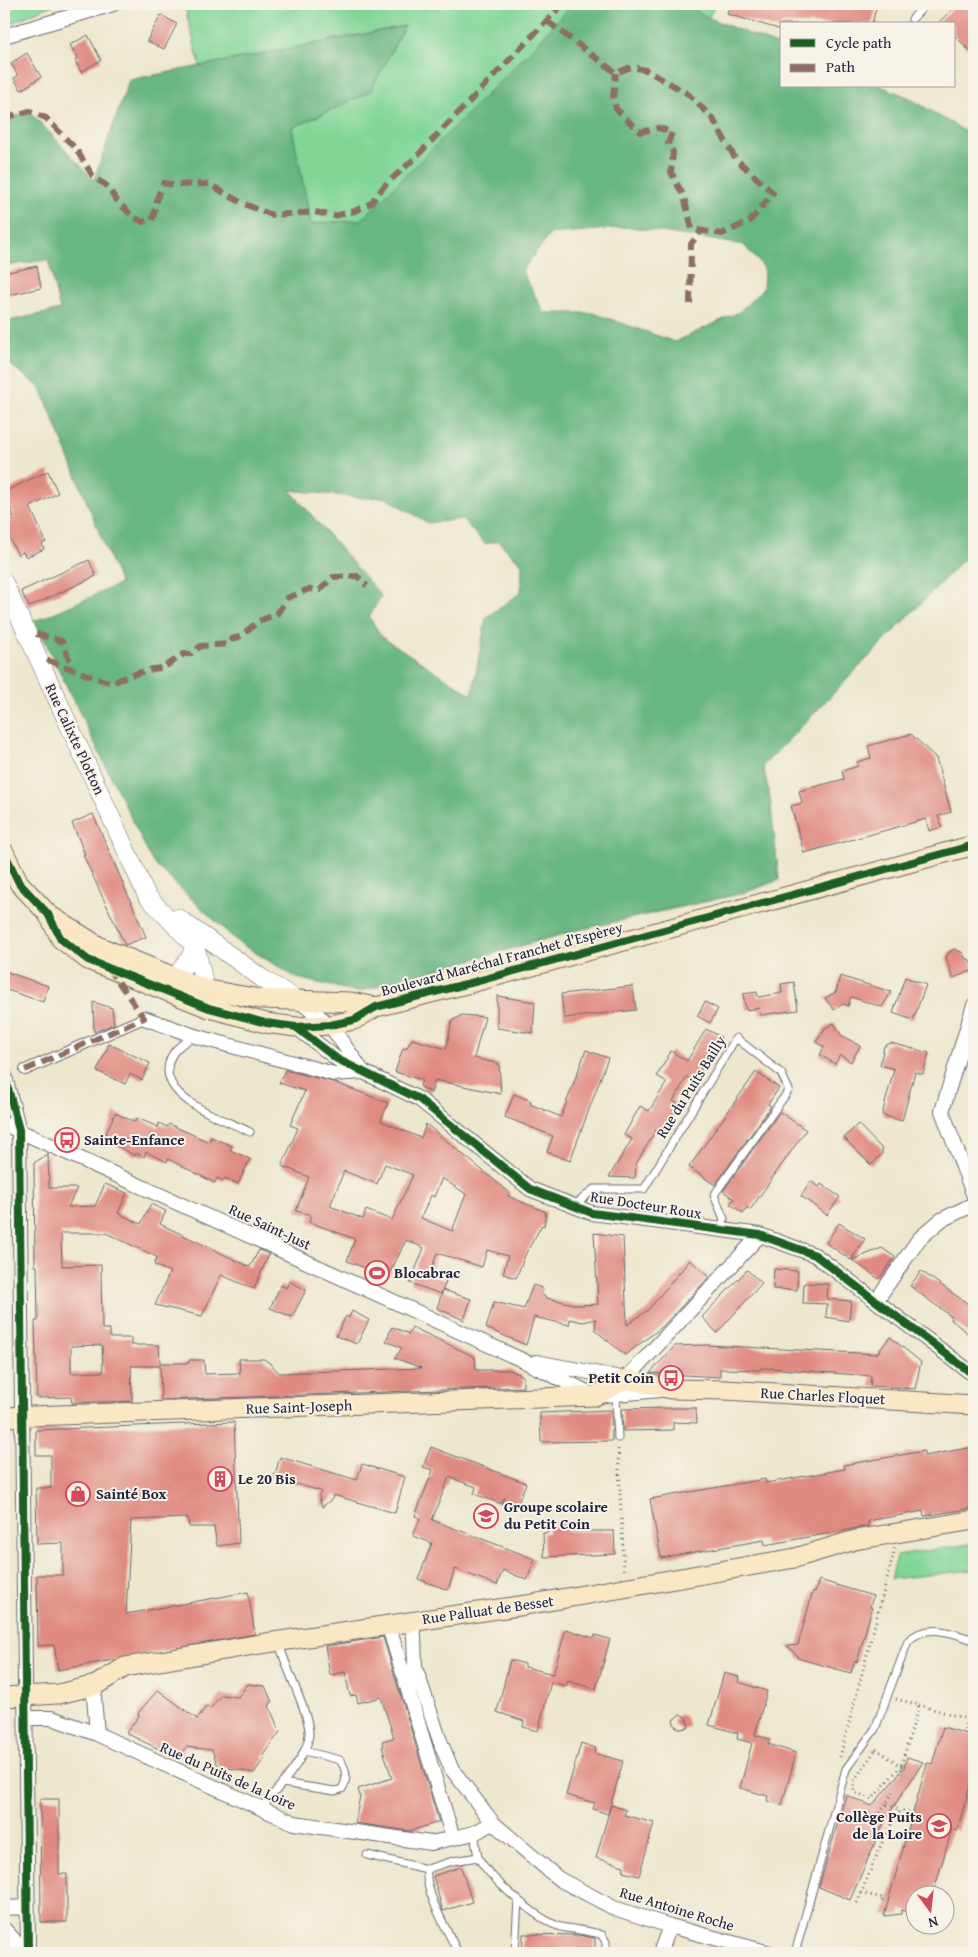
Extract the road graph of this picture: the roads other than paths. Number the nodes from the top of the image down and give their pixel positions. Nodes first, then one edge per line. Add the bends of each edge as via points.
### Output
1 (113, 4) edge
2 (926, 4) edge
3 (912, 19) dead end
4 (4, 36) edge
5 (4, 583) edge
6 (974, 845) edge
7 (4, 852) edge
8 (147, 896) junction
9 (48, 914) junction
10 (194, 945) junction
11 (175, 978) junction
12 (204, 989) junction
13 (299, 1001) junction
14 (974, 1005) edge
15 (376, 1007) junction
16 (218, 1011) junction
17 (144, 1018) joint
18 (330, 1025) junction
19 (296, 1027) junction
20 (195, 1036) junction
21 (25, 1070) dead end
22 (363, 1072) junction
23 (4, 1073) edge
24 (4, 1124) edge
25 (19, 1130) junction
26 (250, 1132) dead end
27 (974, 1196) edge
28 (974, 1204) edge
29 (574, 1206) junction
30 (721, 1230) junction
31 (760, 1234) junction
32 (876, 1301) junction
33 (522, 1360) junction
34 (974, 1374) edge
35 (621, 1386) junction
36 (595, 1396) junction
37 (974, 1405) edge
38 (12, 1417) edge
39 (618, 1438) road end
40 (974, 1520) edge
41 (410, 1621) junction
42 (388, 1624) junction
43 (974, 1640) edge
44 (278, 1641) junction
45 (96, 1685) junction
46 (26, 1696) junction
47 (4, 1697) edge
48 (26, 1718) junction
49 (97, 1734) junction
50 (304, 1751) junction
51 (282, 1783) junction
52 (261, 1808) junction
53 (493, 1824) junction
54 (474, 1832) junction
55 (453, 1838) junction
56 (367, 1855) dead end
57 (478, 1857) junction
58 (428, 1869) junction
59 (518, 1899) junction
60 (26, 1907) junction
61 (4, 1908) edge
62 (670, 1926) junction
63 (4, 1929) edge
64 (22, 1953) edge
65 (28, 1953) edge
66 (458, 1953) edge
67 (515, 1953) edge
68 (606, 1953) edge
69 (660, 1953) edge
70 (770, 1953) edge
71 (795, 1953) edge

1 - 4 street
2 - 3 lane
5 - 8 street, Rue Calixte Plotton
6 - 15 main road, Boulevard Maréchal Franchet d'Espèrey
7 - 9 main road, Boulevard Maréchal Franchet d'Espèrey via 19,882
8 - 10 street, Rue Calixte Plotton
8 - 13 street, Rue Calixte Plotton
9 - 11 main road, Boulevard Maréchal Franchet d'Espèrey via 100,947
9 - 16 main road, Boulevard Maréchal Franchet d'Espèrey via 61,940 88,960
10 - 11 street via 191,956
10 - 12 street, Rue Calixte Plotton via 200,959
11 - 12 main road, Boulevard Maréchal Franchet d'Espèrey
12 - 13 main road, Boulevard Maréchal Franchet d'Espèrey via 260,999
12 - 16 street, Rue Calixte Plotton
13 - 15 main road, Boulevard Maréchal Franchet d'Espèrey via 351,1002
13 - 18 street, Rue Docteur Roux
14 - 27 street via 942,1111
15 - 18 main road, Boulevard Maréchal Franchet d'Espèrey via 354,1020
16 - 19 main road, Boulevard Maréchal Franchet d'Espèrey
17 - 20 street
17 - 21 street
18 - 19 main road, Boulevard Maréchal Franchet d'Espèrey
18 - 22 street, Rue Docteur Roux
19 - 22 street, Rue Docteur Roux via 337,1059
20 - 22 street via 334,1074
20 - 26 lane via 174,1052 169,1062 171,1084 185,1100
22 - 29 street, Rue Docteur Roux via 419,1099 530,1189
23 - 25 street
24 - 25 street, Rue Saint-Just
25 - 33 street, Rue Saint-Just
25 - 38 street
28 - 32 street via 941,1220 919,1239
29 - 30 street, Rue Docteur Roux via 592,1213
29 - 30 lane, Rue du Puits Bailly via 594,1189 644,1188 736,1038 781,1073 789,1090 714,1195 724,1219
30 - 31 street, Rue Docteur Roux
31 - 32 street, Rue Docteur Roux via 815,1254
31 - 35 street
32 - 34 street, Rue Docteur Roux
33 - 35 street, Rue Saint-Just
33 - 36 street, Rue Saint-Just
35 - 36 main road
35 - 37 main road, Rue Charles Floquet
35 - 39 lane
36 - 38 main road, Rue Saint-Joseph
38 - 46 street
40 - 41 main road, Rue Palluat de Besset via 855,1540 795,1558 526,1605
41 - 42 main road, Rue Palluat de Besset
41 - 53 street, Rue Antoine Roche via 415,1667 440,1741 452,1768
42 - 44 main road, Rue Palluat de Besset
42 - 55 street
43 - 71 lane via 935,1629 915,1634 908,1641 875,1729 846,1769
44 - 45 main road, Rue Palluat de Besset via 125,1667
44 - 50 lane via 307,1722 309,1735
45 - 46 main road, Rue Palluat de Besset via 60,1694
45 - 49 street
46 - 47 main road, Rue Palluat de Besset
46 - 48 street
48 - 49 street, Rue du Puits de la Loire via 52,1718
48 - 60 street
49 - 52 street, Rue du Puits de la Loire
50 - 51 lane
50 - 51 lane via 340,1760 345,1767 346,1782 342,1790
51 - 52 lane
52 - 55 street, Rue du Puits de la Loire via 294,1824 431,1844
53 - 54 street, Rue du Puits de la Loire
53 - 62 street, Rue Antoine Roche via 560,1878 614,1908
54 - 55 street, Rue du Puits de la Loire
54 - 57 lane
56 - 58 lane
57 - 58 lane
57 - 59 lane
58 - 66 lane via 426,1877 438,1911
59 - 67 lane
59 - 68 lane via 540,1918 561,1927 602,1935
60 - 61 street
60 - 65 street
62 - 69 street
62 - 70 street, Rue Antoine Roche
63 - 64 street

